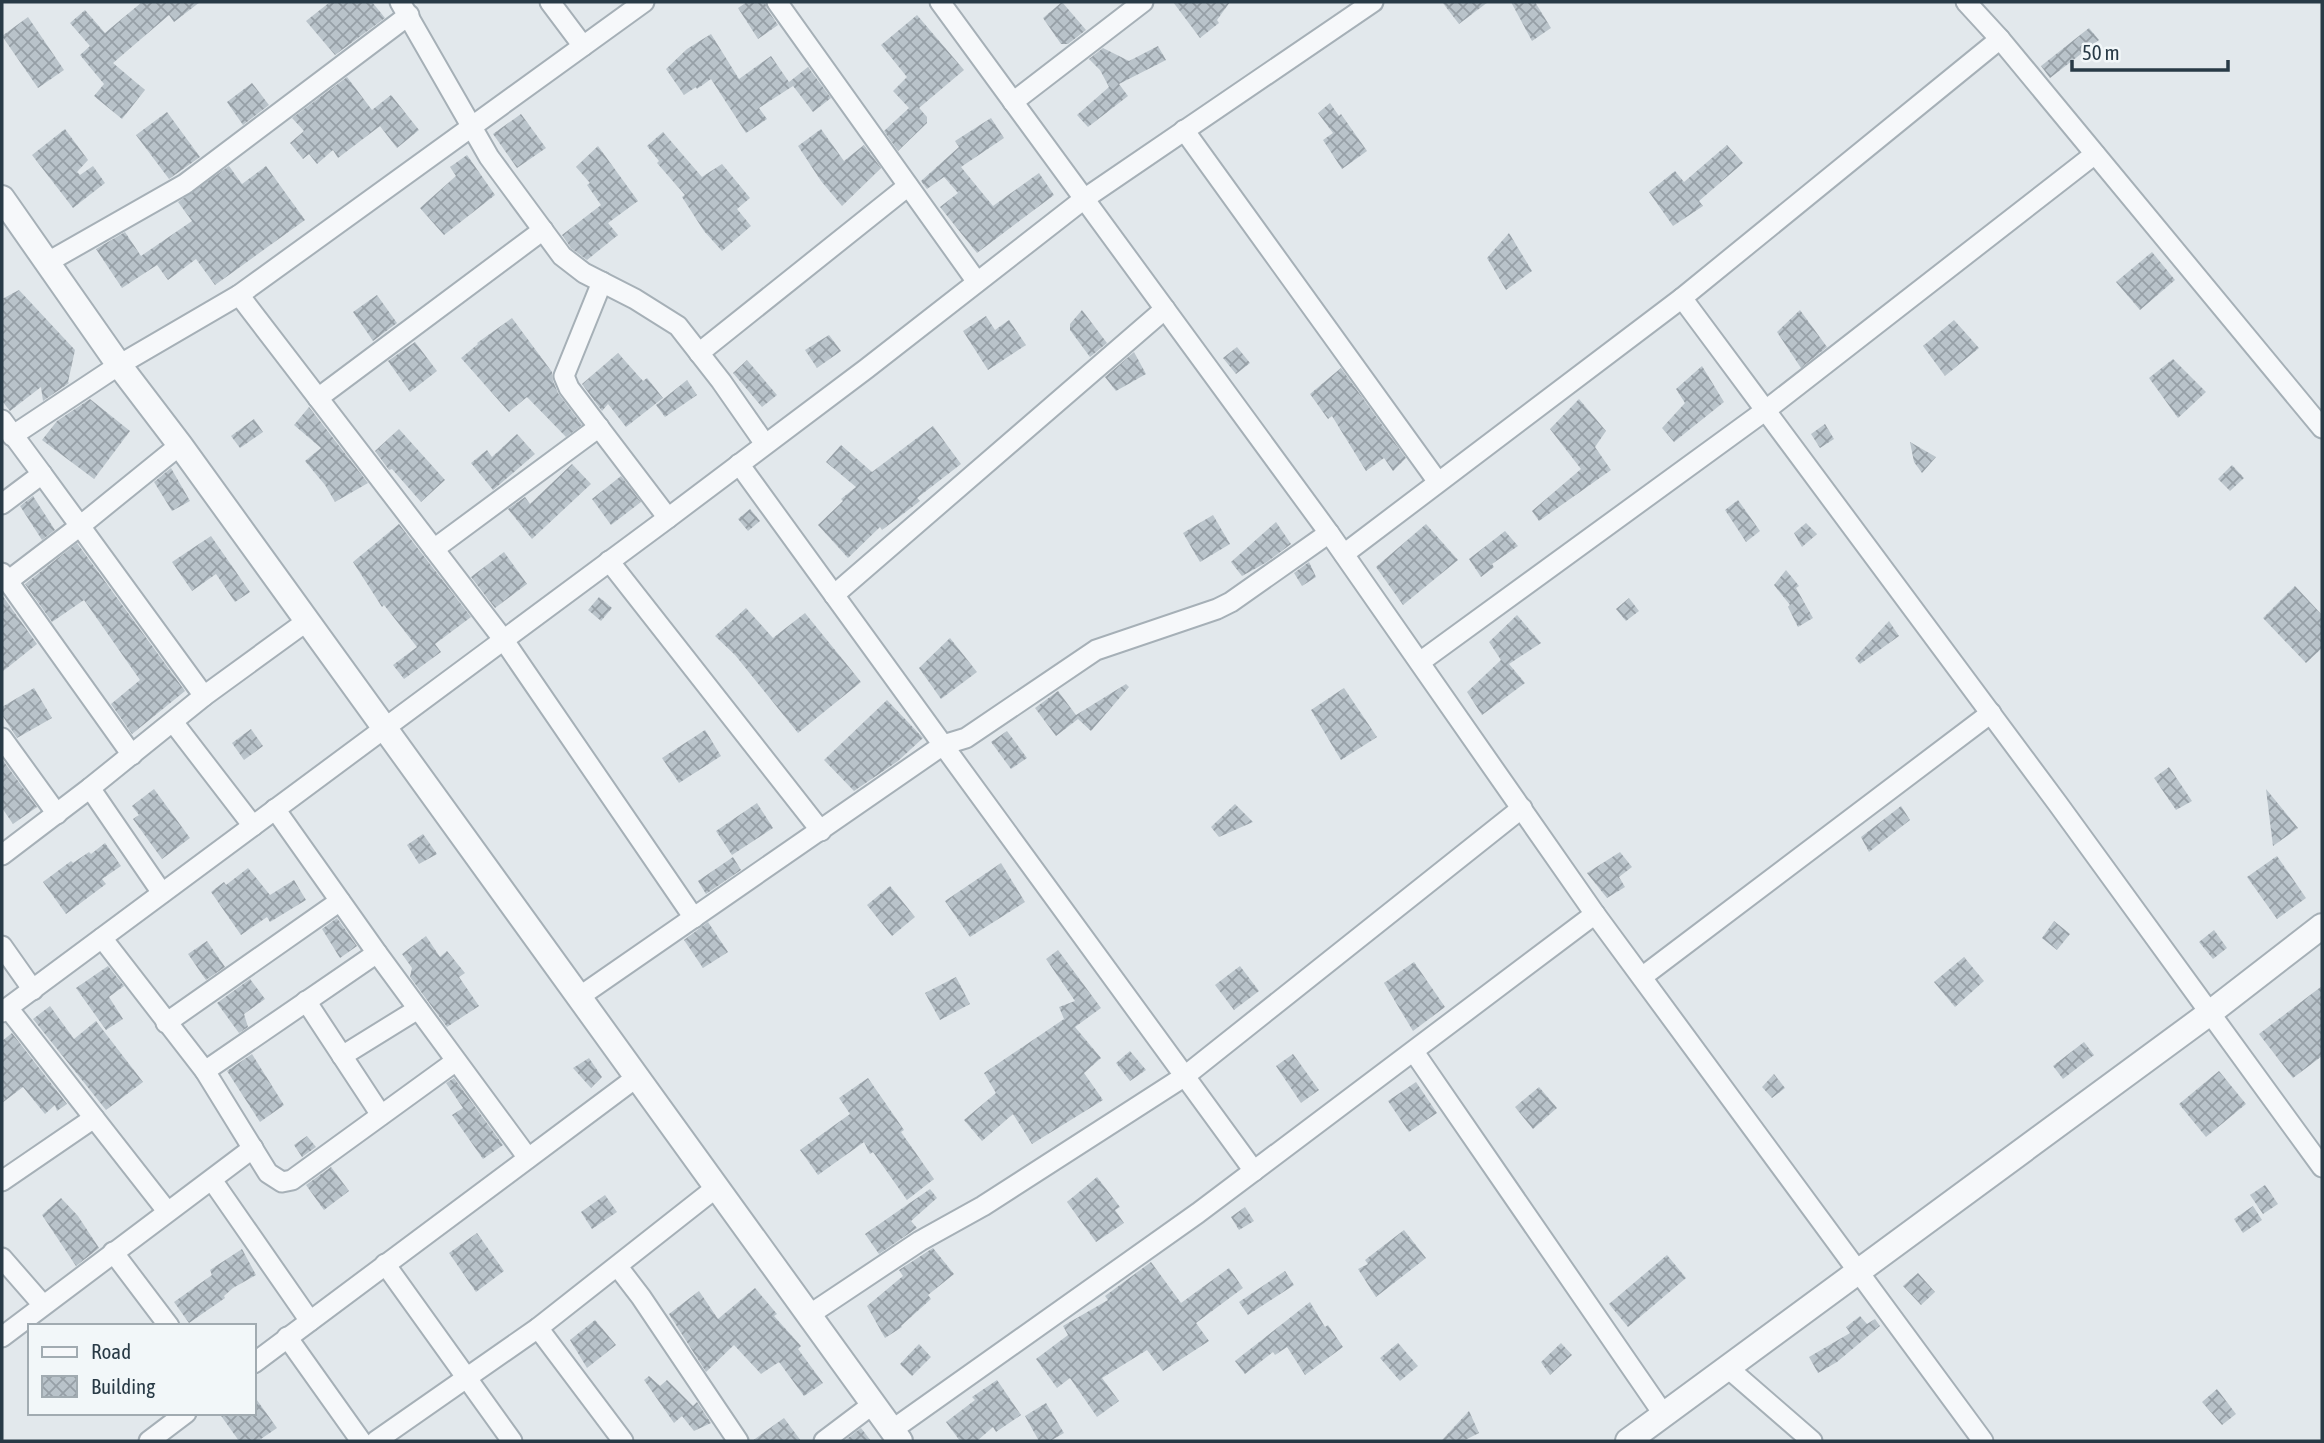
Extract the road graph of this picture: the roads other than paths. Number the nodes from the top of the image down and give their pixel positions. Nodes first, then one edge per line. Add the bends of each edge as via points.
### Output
1 (550, 2) edge
2 (644, 2) edge
3 (777, 2) edge
4 (940, 2) edge
5 (1143, 2) edge
6 (1373, 2) edge
7 (1966, 2) edge
8 (404, 8) edge
9 (2000, 39) junction
10 (583, 46) junction
11 (1013, 102) junction
12 (471, 127) junction
13 (1184, 130) junction
14 (2095, 154) junction
15 (908, 186) junction
16 (2, 198) edge
17 (1084, 199) junction
18 (543, 230) junction
19 (48, 262) junction
20 (602, 282) junction
21 (977, 282) junction
22 (239, 295) junction
23 (1682, 298) junction
24 (1165, 309) junction
25 (699, 353) junction
26 (120, 365) junction
27 (318, 398) junction
28 (1766, 410) junction
29 (598, 427) junction
30 (7, 428) edge
31 (2322, 428) edge
32 (765, 444) junction
33 (180, 445) junction
34 (739, 464) junction
35 (42, 474) junction
36 (1438, 482) junction
37 (2, 505) edge
38 (668, 518) junction
39 (80, 526) junction
40 (1329, 533) junction
41 (434, 549) junction
42 (1344, 554) junction
43 (609, 561) junction
44 (5, 577) edge
45 (834, 595) junction
46 (307, 621) junction
47 (503, 639) junction
48 (1420, 662) junction
49 (204, 696) junction
50 (1991, 713) junction
51 (173, 722) junction
52 (384, 727) junction
53 (2, 738) edge
54 (943, 745) junction
55 (132, 755) junction
56 (90, 788) junction
57 (1521, 808) junction
58 (275, 809) junction
59 (57, 814) junction
60 (253, 825) junction
61 (821, 831) junction
62 (2, 855) edge
63 (162, 893) junction
64 (340, 901) junction
65 (1595, 914) junction
66 (694, 918) junction
67 (2322, 926) edge
68 (102, 938) junction
69 (2, 946) edge
70 (377, 953) junction
71 (1642, 977) junction
72 (33, 990) junction
73 (579, 997) junction
74 (306, 1001) junction
75 (418, 1009) junction
76 (5, 1010) edge
77 (2211, 1012) junction
78 (166, 1023) junction
79 (1414, 1052) junction
80 (342, 1056) junction
81 (456, 1061) junction
82 (205, 1071) junction
83 (1185, 1076) junction
84 (637, 1077) junction
85 (381, 1115) junction
86 (94, 1118) junction
87 (253, 1148) junction
88 (528, 1158) junction
89 (2322, 1167) edge
90 (1254, 1171) junction
91 (212, 1180) junction
92 (2, 1181) edge
93 (716, 1187) junction
94 (167, 1212) junction
95 (113, 1252) junction
96 (2, 1258) edge
97 (385, 1264) junction
98 (618, 1267) junction
99 (1859, 1271) junction
100 (43, 1305) junction
101 (809, 1315) junction
102 (310, 1321) junction
103 (167, 1324) edge
104 (538, 1328) junction
105 (2, 1337) edge
106 (288, 1338) junction
107 (256, 1362) edge
108 (1728, 1368) junction
109 (465, 1379) junction
110 (873, 1404) junction
111 (183, 1415) edge
112 (1664, 1415) junction
113 (896, 1436) edge
114 (729, 1438) edge
115 (149, 1441) edge
116 (361, 1441) edge
117 (376, 1441) edge
118 (512, 1441) edge
119 (623, 1441) edge
120 (824, 1441) edge
121 (1629, 1441) edge
122 (1812, 1441) edge
123 (1983, 1441) edge

1 - 10 street
2 - 10 street
3 - 15 street
4 - 11 street
5 - 11 street
6 - 13 street
7 - 9 street
8 - 12 street
8 - 19 street via 185,184
9 - 14 street
9 - 23 street
10 - 12 street
11 - 17 street
12 - 18 street
12 - 22 street
13 - 17 street
13 - 36 street
14 - 28 street
14 - 31 street
15 - 21 street
15 - 25 street
16 - 19 street
17 - 21 street
17 - 24 street
18 - 20 street via 562,256
18 - 27 street
19 - 26 street
20 - 25 street via 678,327
20 - 29 street via 564,376
21 - 32 street
22 - 26 street
22 - 27 street
23 - 28 street
23 - 36 street
24 - 40 street
24 - 45 street
25 - 32 street
26 - 30 street
26 - 33 street
27 - 41 street
28 - 48 street
28 - 50 street
29 - 38 street
29 - 41 street
30 - 35 street
32 - 34 street
33 - 39 street
33 - 46 street
34 - 38 street
34 - 45 street
35 - 37 street
35 - 39 street
36 - 42 street
38 - 43 street
39 - 44 street
39 - 49 street
40 - 42 street
40 - 54 street via 1231,602 1096,650 966,738
41 - 47 street
42 - 48 street
43 - 47 street
43 - 61 street
44 - 55 street
45 - 54 street
46 - 49 street
46 - 52 street
47 - 52 street
47 - 66 street
48 - 57 street
49 - 51 street
50 - 71 street
50 - 77 street
51 - 55 street
51 - 60 street
52 - 58 street
52 - 73 street
53 - 59 street
54 - 61 street
54 - 83 street
55 - 56 street
56 - 59 street
56 - 63 street
57 - 65 street
57 - 83 street
58 - 60 street
58 - 64 street
59 - 62 street
60 - 63 street
61 - 66 street
63 - 68 street
64 - 70 street
64 - 78 street
65 - 71 street
65 - 79 street
66 - 73 street
67 - 77 street
68 - 72 street
68 - 78 street
69 - 72 street
70 - 74 street
70 - 75 street
71 - 99 street
72 - 76 street
73 - 84 street
74 - 80 street
74 - 82 street
75 - 80 street
75 - 81 street
76 - 86 street
77 - 89 street
77 - 99 street
78 - 82 street
79 - 90 street
79 - 112 street
80 - 85 street
81 - 85 street
81 - 88 street
82 - 87 street
83 - 90 street
83 - 101 street
84 - 88 street
84 - 93 street
85 - 87 street via 292,1180 275,1179
86 - 92 street
86 - 94 street
87 - 91 street
88 - 97 street
90 - 113 street
91 - 94 street
91 - 102 street
93 - 98 street
93 - 101 street
94 - 95 street
95 - 100 street
95 - 103 street
96 - 100 street
97 - 102 street
97 - 109 street
98 - 104 street
98 - 114 street
99 - 108 street
99 - 123 street
100 - 105 street
101 - 110 street
102 - 106 street
104 - 109 street
104 - 119 street
106 - 107 street
106 - 116 street
108 - 112 street
108 - 122 street
109 - 117 street
109 - 118 street
110 - 113 street
110 - 120 street
111 - 115 street
112 - 121 street

